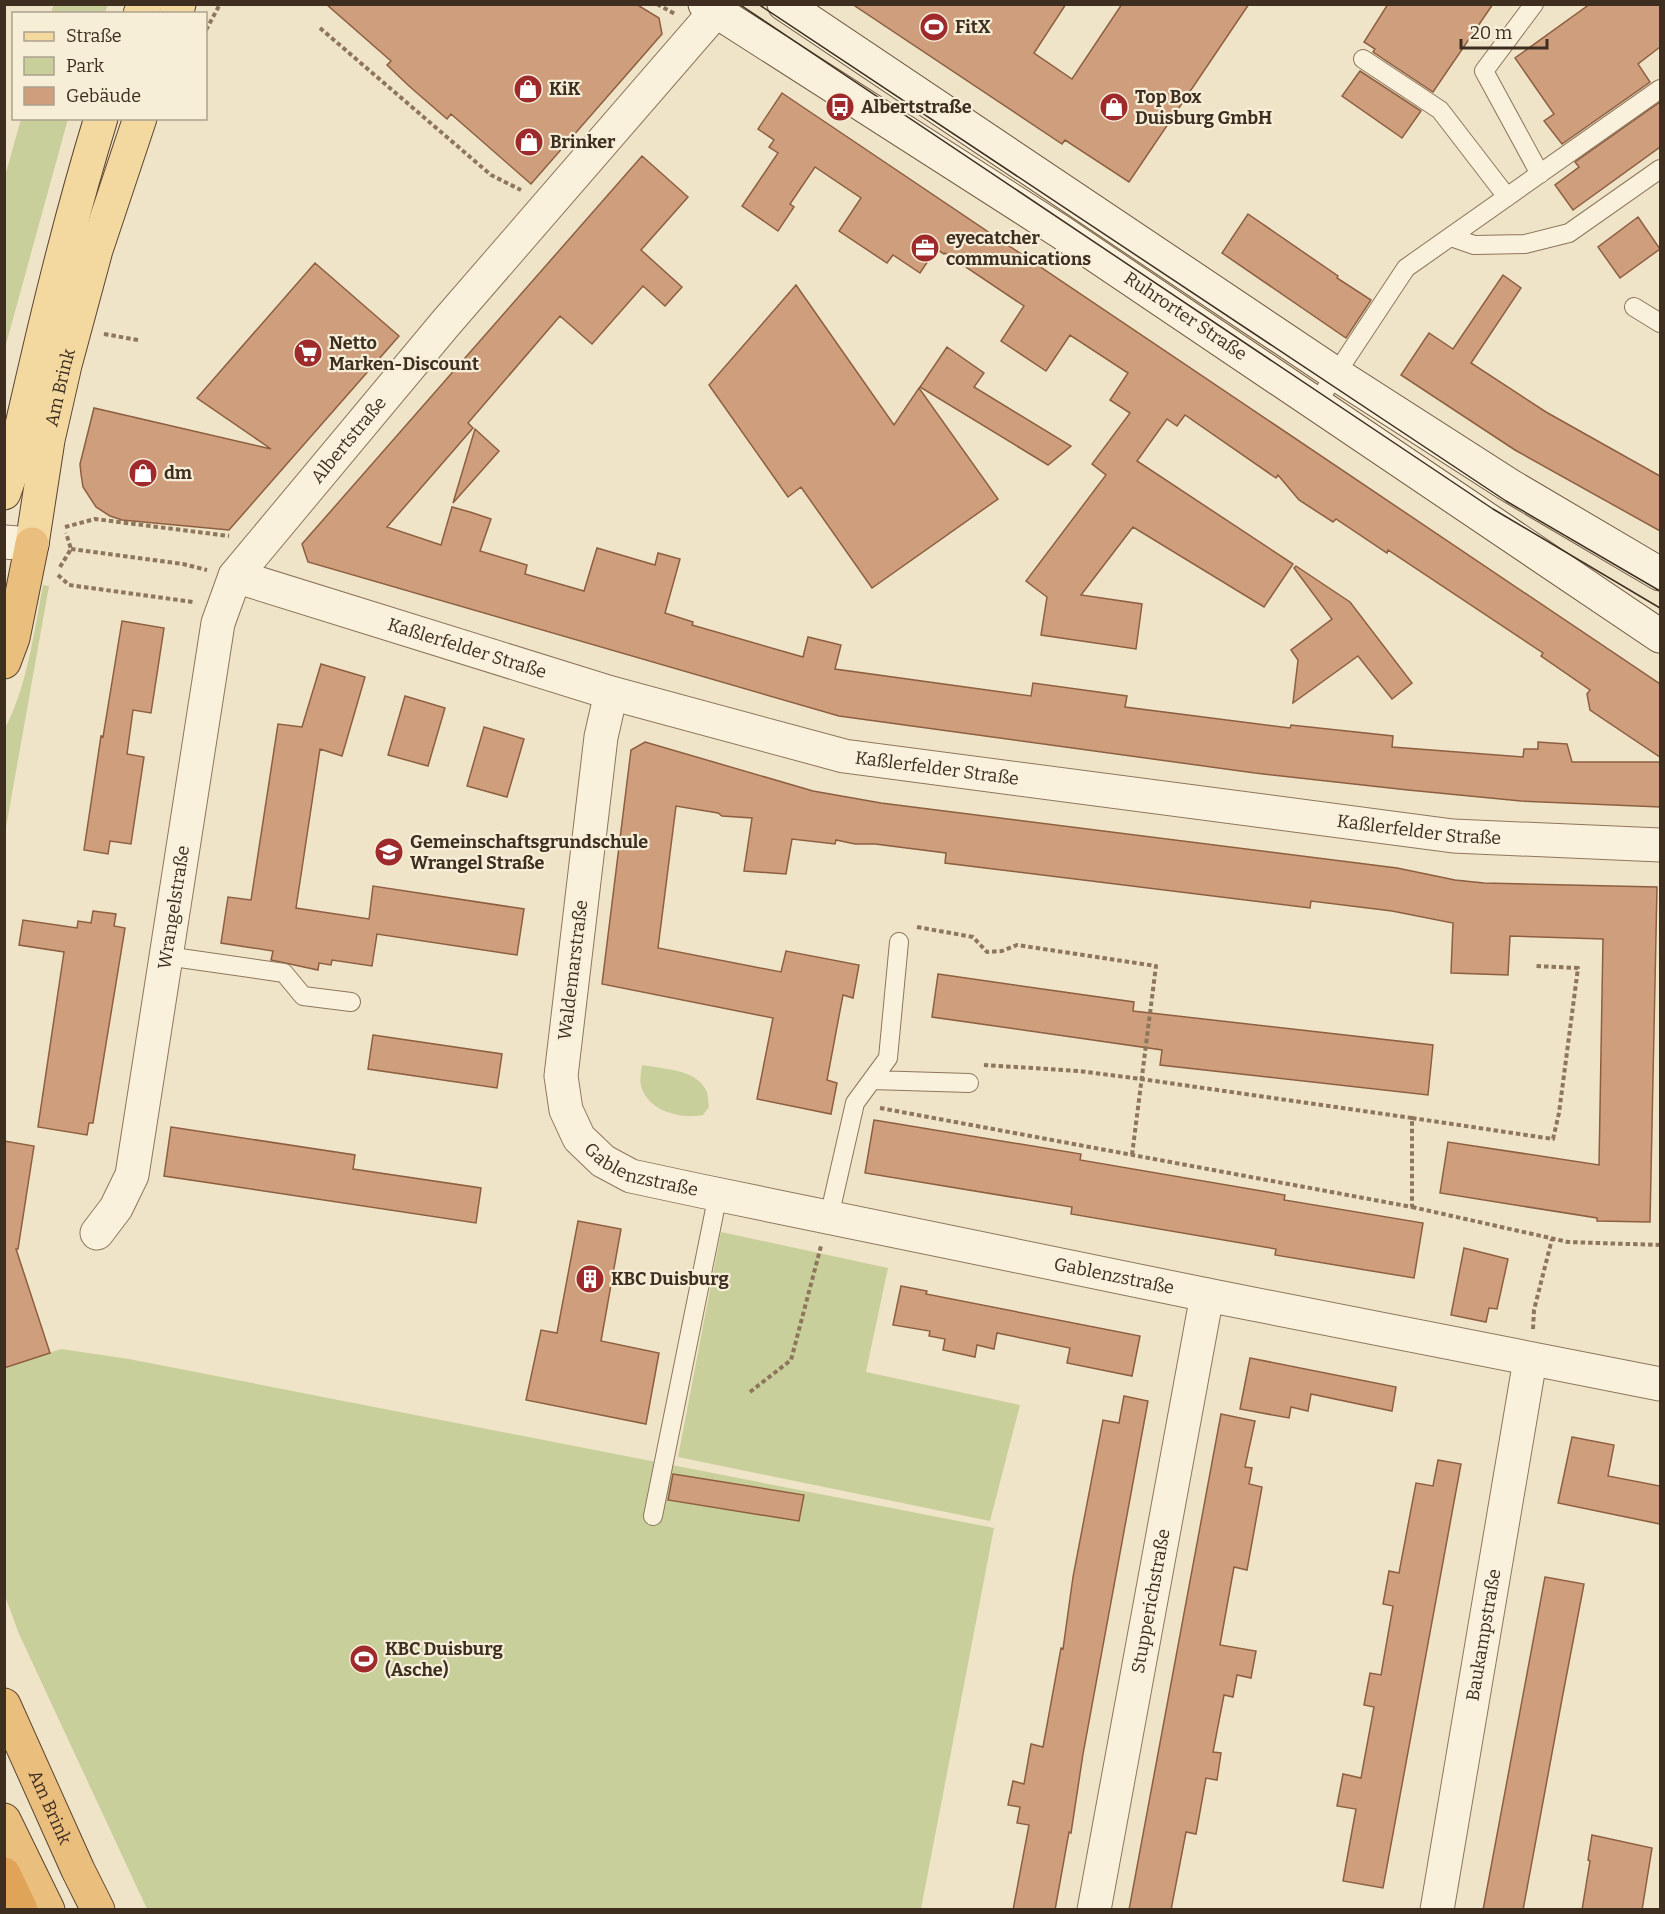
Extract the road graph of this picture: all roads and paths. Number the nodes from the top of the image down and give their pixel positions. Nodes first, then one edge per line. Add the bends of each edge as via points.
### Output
1 (220, 4) edge
2 (1534, 4) edge
3 (715, 7) edge
4 (804, 11) edge
5 (207, 28) edge
6 (320, 28) dead end
7 (1363, 59) dead end
8 (1660, 88) edge
9 (100, 120) edge
10 (139, 120) edge
11 (1660, 169) edge
12 (1540, 174) junction
13 (529, 195) dead end
14 (1507, 197) junction
15 (1451, 237) junction
16 (1634, 307) dead end
17 (1660, 323) edge
18 (100, 334) dead end
19 (138, 340) dead end
20 (1336, 374) junction
21 (1316, 404) junction
22 (4, 494) edge
23 (232, 537) dead end
24 (18, 543) edge
25 (1660, 574) edge
26 (235, 576) junction
27 (1660, 636) edge
28 (4, 662) edge
29 (611, 693) junction
30 (1660, 845) edge
31 (899, 942) joint
32 (166, 956) junction
33 (1536, 966) dead end
34 (351, 1002) dead end
35 (972, 1064) dead end
36 (1141, 1079) junction
37 (872, 1080) junction
38 (969, 1083) dead end
39 (855, 1103) junction
40 (1412, 1118) junction
41 (579, 1138) joint
42 (1132, 1155) junction
43 (718, 1194) junction
44 (1412, 1207) junction
45 (829, 1217) junction
46 (97, 1233) dead end
47 (1552, 1239) junction
48 (1660, 1245) edge
49 (1207, 1295) junction
50 (1530, 1360) junction
51 (1660, 1384) edge
52 (750, 1392) dead end
53 (652, 1516) dead end
54 (4, 1705) edge
55 (4, 1820) edge
56 (4, 1874) edge
57 (21, 1910) edge
58 (48, 1910) edge
59 (98, 1910) edge
60 (1094, 1910) edge
61 (1437, 1910) edge

1 - 5 path
2 - 12 lane via 1484,71
3 - 21 street, Ruhrorter Straße
3 - 26 street, Albertstraße
4 - 20 street, Ruhrorter Straße
6 - 13 path via 491,175
7 - 14 lane via 1440,110
8 - 12 lane
9 - 22 main road, Am Brink via 48,309
10 - 24 main road, Am Brink via 96,250
11 - 15 lane via 1569,233 1525,244 1474,245
12 - 14 lane
14 - 15 lane
15 - 20 lane via 1406,268
16 - 17 lane
18 - 19 path
20 - 21 lane
20 - 25 street, Ruhrorter Straße via 1509,485
21 - 27 street, Ruhrorter Straße
23 - 26 path via 95,519 64,527 71,549 183,564
24 - 28 highway, Am Brink via 13,638
26 - 29 street, Kaßlerfelder Straße
26 - 32 street, Wrangelstraße via 218,623
29 - 30 street, Kaßlerfelder Straße via 844,756 1453,836
29 - 41 street, Waldemarstraße via 601,737 561,1076 566,1110
31 - 36 path via 913,927 973,937 987,952 1017,945 1156,966
31 - 37 lane via 888,1058
32 - 34 lane via 284,972 303,996
32 - 46 street, Wrangelstraße via 132,1176 116,1208
33 - 40 path via 1578,968 1553,1139
35 - 36 path
36 - 40 path
36 - 42 path
37 - 38 lane
37 - 39 lane
39 - 42 path
39 - 45 lane
40 - 44 path
41 - 43 street, Gablenzstraße via 603,1161 632,1176
42 - 44 path
43 - 45 street, Gablenzstraße
43 - 53 lane
44 - 47 path
45 - 49 street, Gablenzstraße
45 - 52 path via 791,1360
47 - 48 path
47 - 50 path via 1534,1310
49 - 50 street, Gablenzstraße
49 - 60 street, Stupperichstraße
50 - 51 street, Gablenzstraße
50 - 61 street, Baukampstraße
54 - 59 highway, Am Brink
55 - 58 highway
56 - 57 highway

